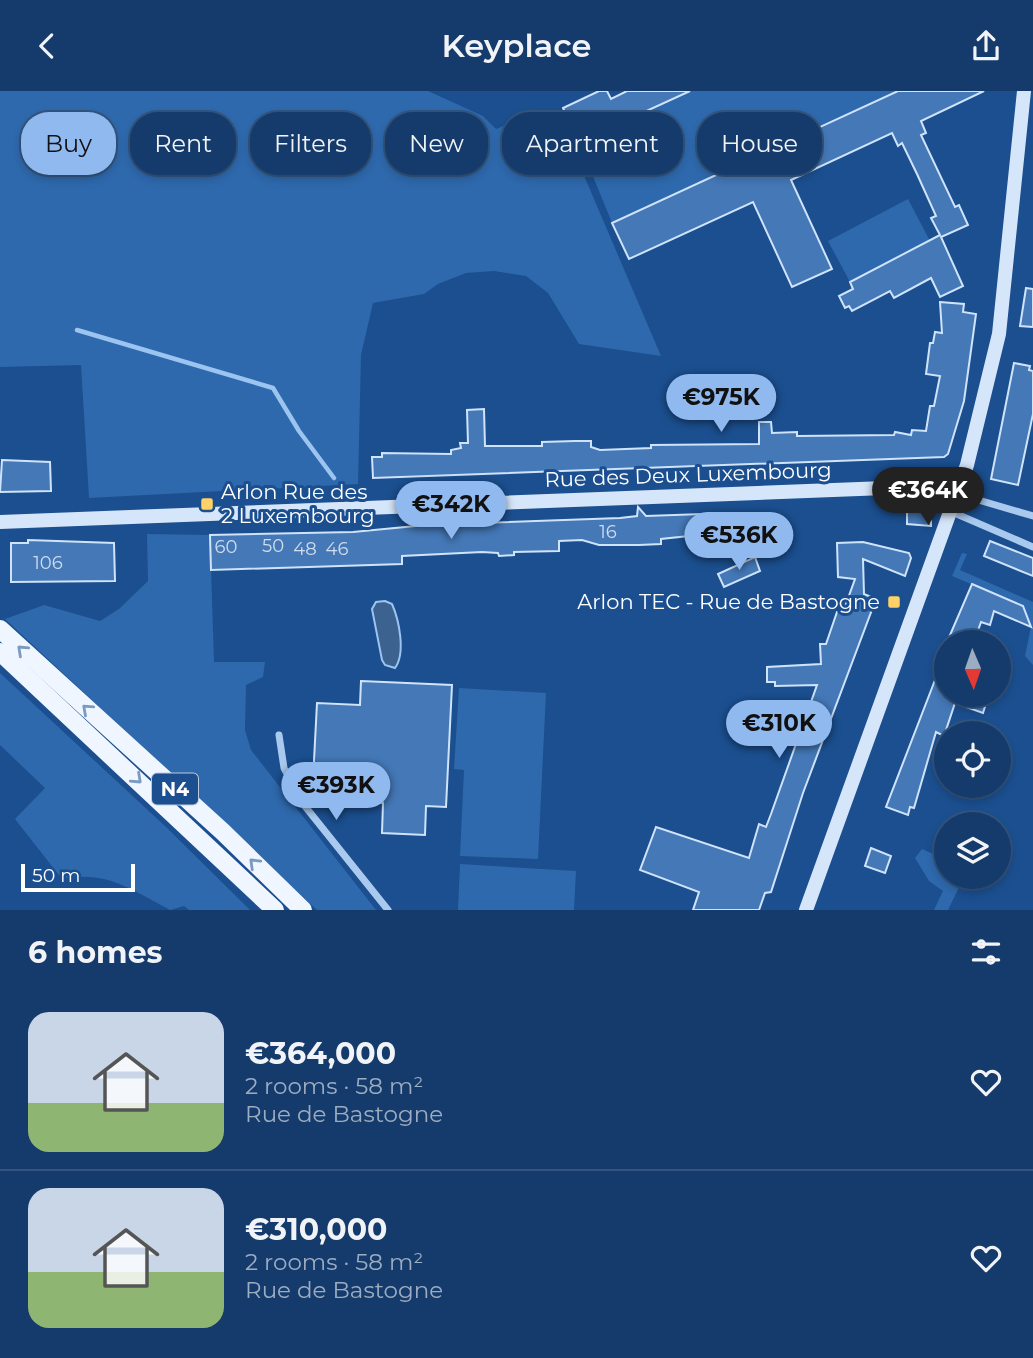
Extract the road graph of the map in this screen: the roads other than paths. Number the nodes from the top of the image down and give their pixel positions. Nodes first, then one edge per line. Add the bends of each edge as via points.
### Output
1 (1024, 91) edge
2 (958, 494) junction
3 (952, 512) junction
4 (1033, 516) edge
5 (0, 522) edge
6 (1033, 547) edge
7 (0, 629) edge
8 (0, 652) edge
9 (39, 676) junction
10 (279, 735) dead end
11 (808, 909) edge
12 (275, 910) edge
13 (303, 910) edge
14 (388, 910) edge

1 - 2 street via 999,334
2 - 3 street
2 - 4 street
2 - 5 street, Rue des Deux Luxembourg via 911,488
3 - 6 street
3 - 11 street
9 -> 7 main road, N4
8 - 9 main road, N4
9 -> 12 main road, N4
13 -> 9 main road, N4
10 - 14 street via 284,768 300,800

